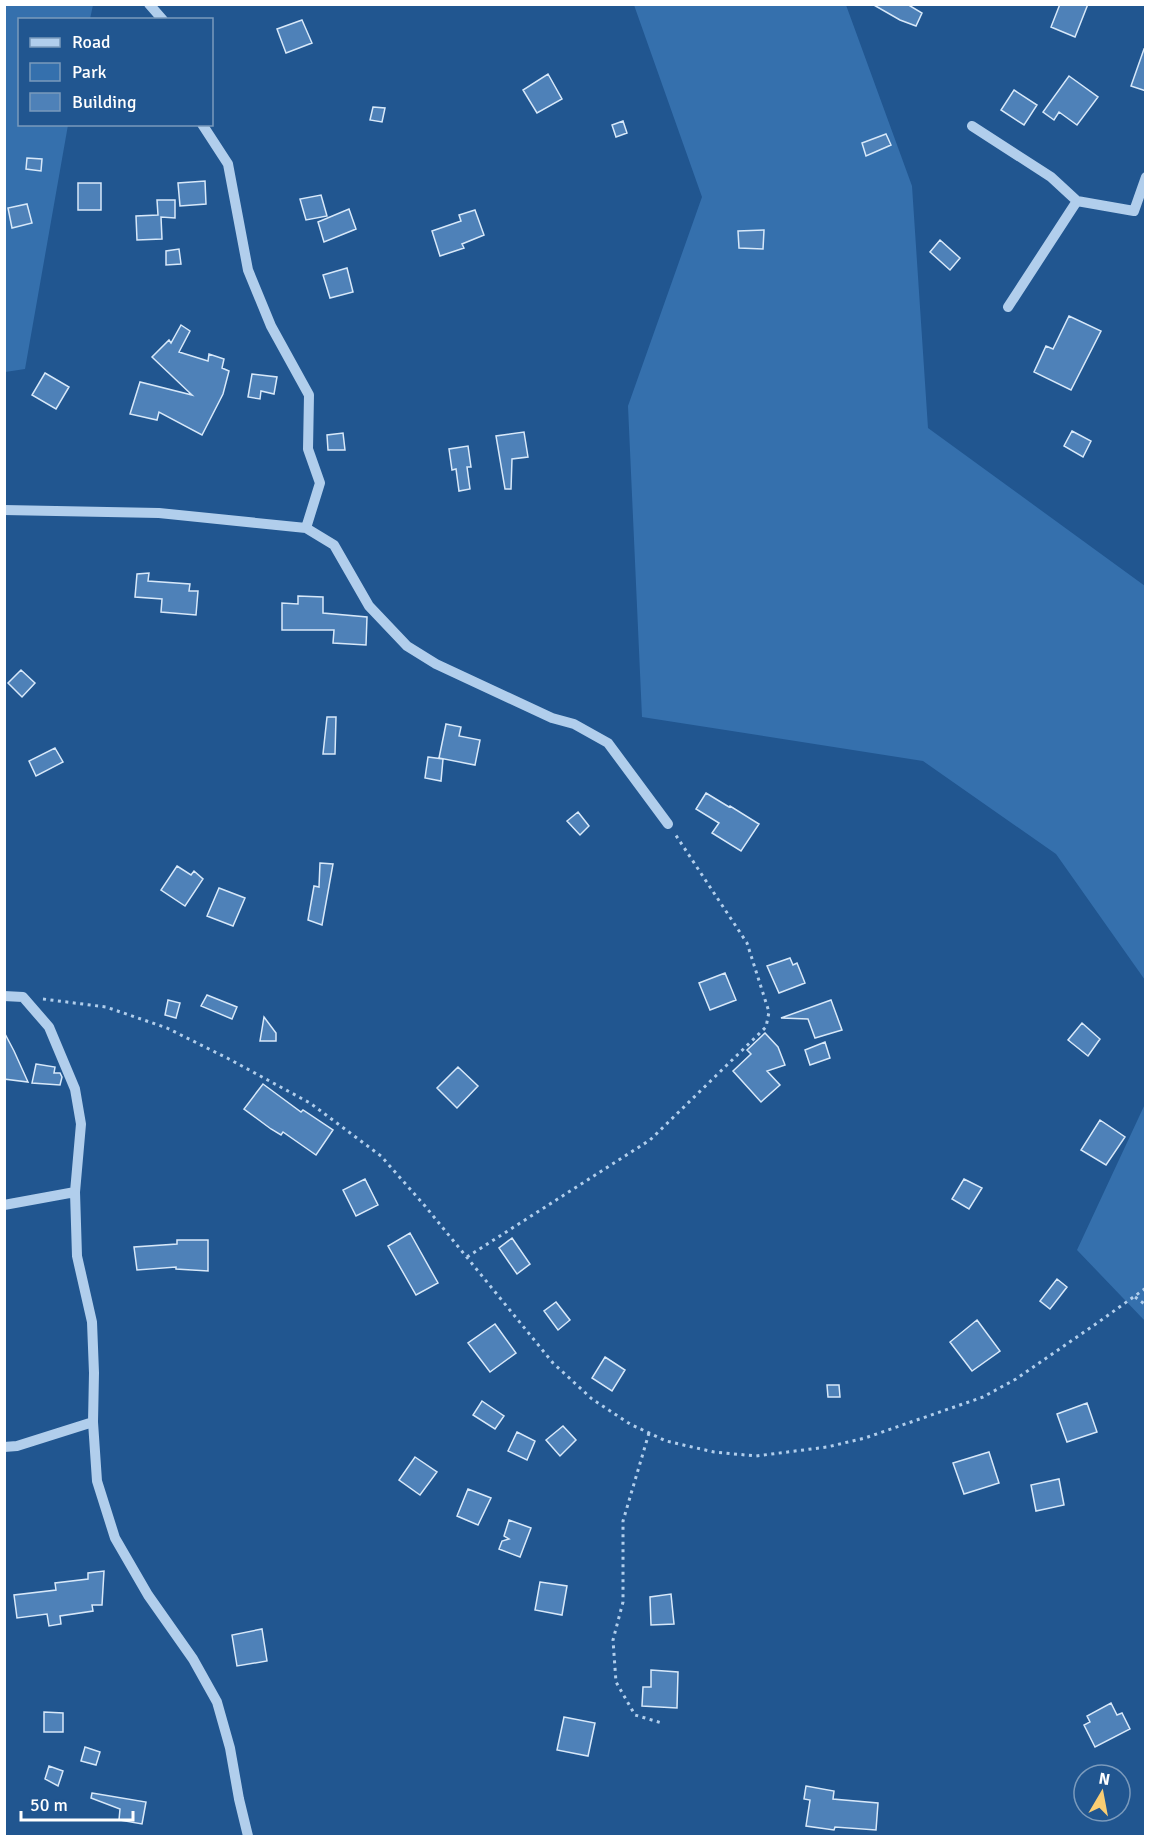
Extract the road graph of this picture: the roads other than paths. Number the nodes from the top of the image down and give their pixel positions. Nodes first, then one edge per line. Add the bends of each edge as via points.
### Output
1 (149, 4) edge
2 (161, 18) edge
3 (203, 126) edge
4 (972, 126) dead end
5 (1146, 177) edge
6 (1077, 201) junction
7 (1008, 307) dead end
8 (4, 510) edge
9 (306, 528) junction
10 (668, 824) road end
11 (4, 996) edge
12 (75, 1192) junction
13 (4, 1205) edge
14 (93, 1422) junction
15 (4, 1447) edge
16 (248, 1836) edge

1 - 2 street
3 - 9 street via 228,164 248,270 271,326 309,395 308,449 320,483
4 - 6 street via 1051,177
5 - 6 street via 1134,211
6 - 7 street
8 - 9 street via 159,513
9 - 10 street via 334,545 369,606 407,646 436,664 552,718 574,724 608,743
11 - 12 street via 23,997 49,1027 75,1089 81,1124
12 - 13 street
12 - 14 street via 76,1256 92,1322
14 - 15 street
14 - 16 street via 97,1481 114,1538 217,1702

